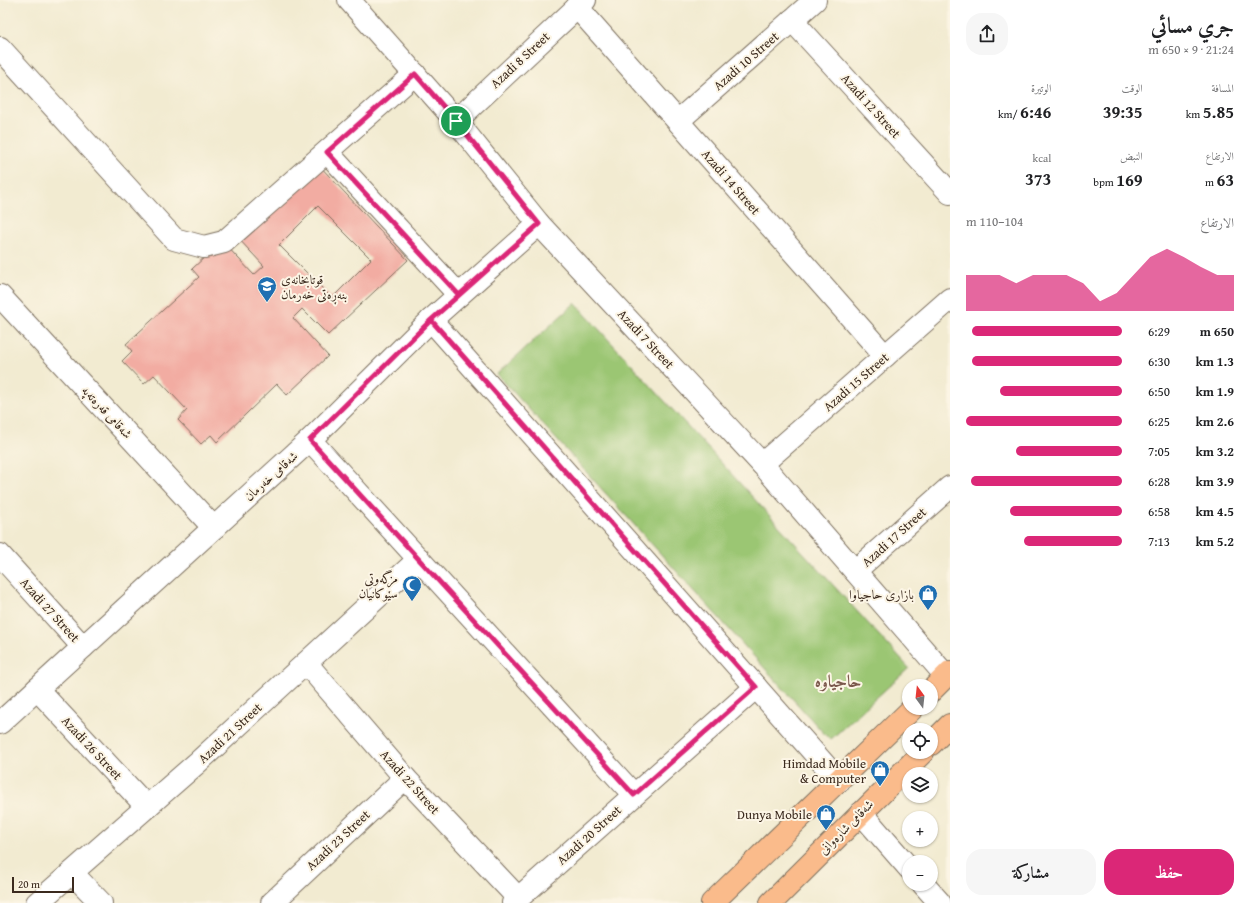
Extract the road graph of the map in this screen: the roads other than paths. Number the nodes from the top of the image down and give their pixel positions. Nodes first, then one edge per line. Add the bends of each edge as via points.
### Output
1 (815, 0) edge
2 (354, 2) edge
3 (581, 4) edge
4 (792, 20) junction
5 (0, 48) edge
6 (415, 74) junction
7 (456, 121) junction
8 (678, 121) junction
9 (327, 152) junction
10 (950, 193) edge
11 (539, 224) junction
12 (459, 295) junction
13 (0, 297) edge
14 (950, 299) edge
15 (431, 320) junction
16 (885, 356) junction
17 (310, 440) junction
18 (762, 464) junction
19 (950, 487) edge
20 (214, 528) junction
21 (0, 555) edge
22 (419, 560) junction
23 (855, 571) junction
24 (83, 647) junction
25 (306, 663) junction
26 (942, 679) edge
27 (756, 687) junction
28 (37, 689) junction
29 (906, 715) edge
30 (0, 723) edge
31 (950, 725) edge
32 (938, 737) edge
33 (916, 759) edge
34 (405, 778) junction
35 (839, 781) junction
36 (634, 795) junction
37 (147, 807) junction
38 (861, 813) junction
39 (902, 860) edge
40 (72, 873) junction
41 (929, 891) edge
42 (515, 901) edge
43 (38, 903) edge
44 (101, 903) edge
45 (272, 903) edge
46 (712, 903) edge
47 (770, 903) edge
48 (940, 903) edge

1 - 4 street, Azadi 10 Street
2 - 6 street, Azadi 7 Street
3 - 7 street, Azadi 8 Street
3 - 8 street, Azadi 14 Street
4 - 8 street, Azadi 10 Street
4 - 10 street, Azadi 12 Street
5 - 9 street via 174,239 204,247 224,242
6 - 7 street, Azadi 7 Street
6 - 9 street
7 - 11 street, Azadi 7 Street
8 - 16 street, Azadi 14 Street
9 - 12 street
11 - 12 street, شەقامی خەرمان
11 - 18 street, Azadi 7 Street
12 - 15 street, شەقامی خەرمان
13 - 20 street, شەقامی قەرەتەپە
14 - 16 street, Azadi 15 Street
15 - 17 street, شەقامی خەرمان
15 - 27 street
16 - 18 street, Azadi 15 Street
17 - 20 street, شەقامی خەرمان
17 - 22 street
18 - 23 street, Azadi 7 Street
19 - 23 street, Azadi 17 Street
20 - 24 street, شەقامی خەرمان
21 - 24 street, Azadi 27 Street
22 - 25 street, Azadi 21 Street
22 - 36 street
23 - 26 street, Azadi 7 Street
24 - 28 street, شەقامی خەرمان
25 - 34 street, Azadi 22 Street
25 - 37 street, Azadi 21 Street
27 - 35 street
27 - 36 street, Azadi 20 Street
28 - 30 street, شەقامی خەرمان
28 - 37 street, Azadi 26 Street
29 - 35 main road
31 - 32 main road
33 - 38 main road, شەقامی شارەوانی
34 - 42 street, Azadi 22 Street
34 - 45 street, Azadi 23 Street
35 - 46 main road
36 - 42 street, Azadi 20 Street
37 - 40 street, Azadi 21 Street
38 - 39 street
38 - 47 main road, شەقامی شارەوانی
40 - 43 street, Azadi 21 Street
40 - 44 street
41 - 48 street

